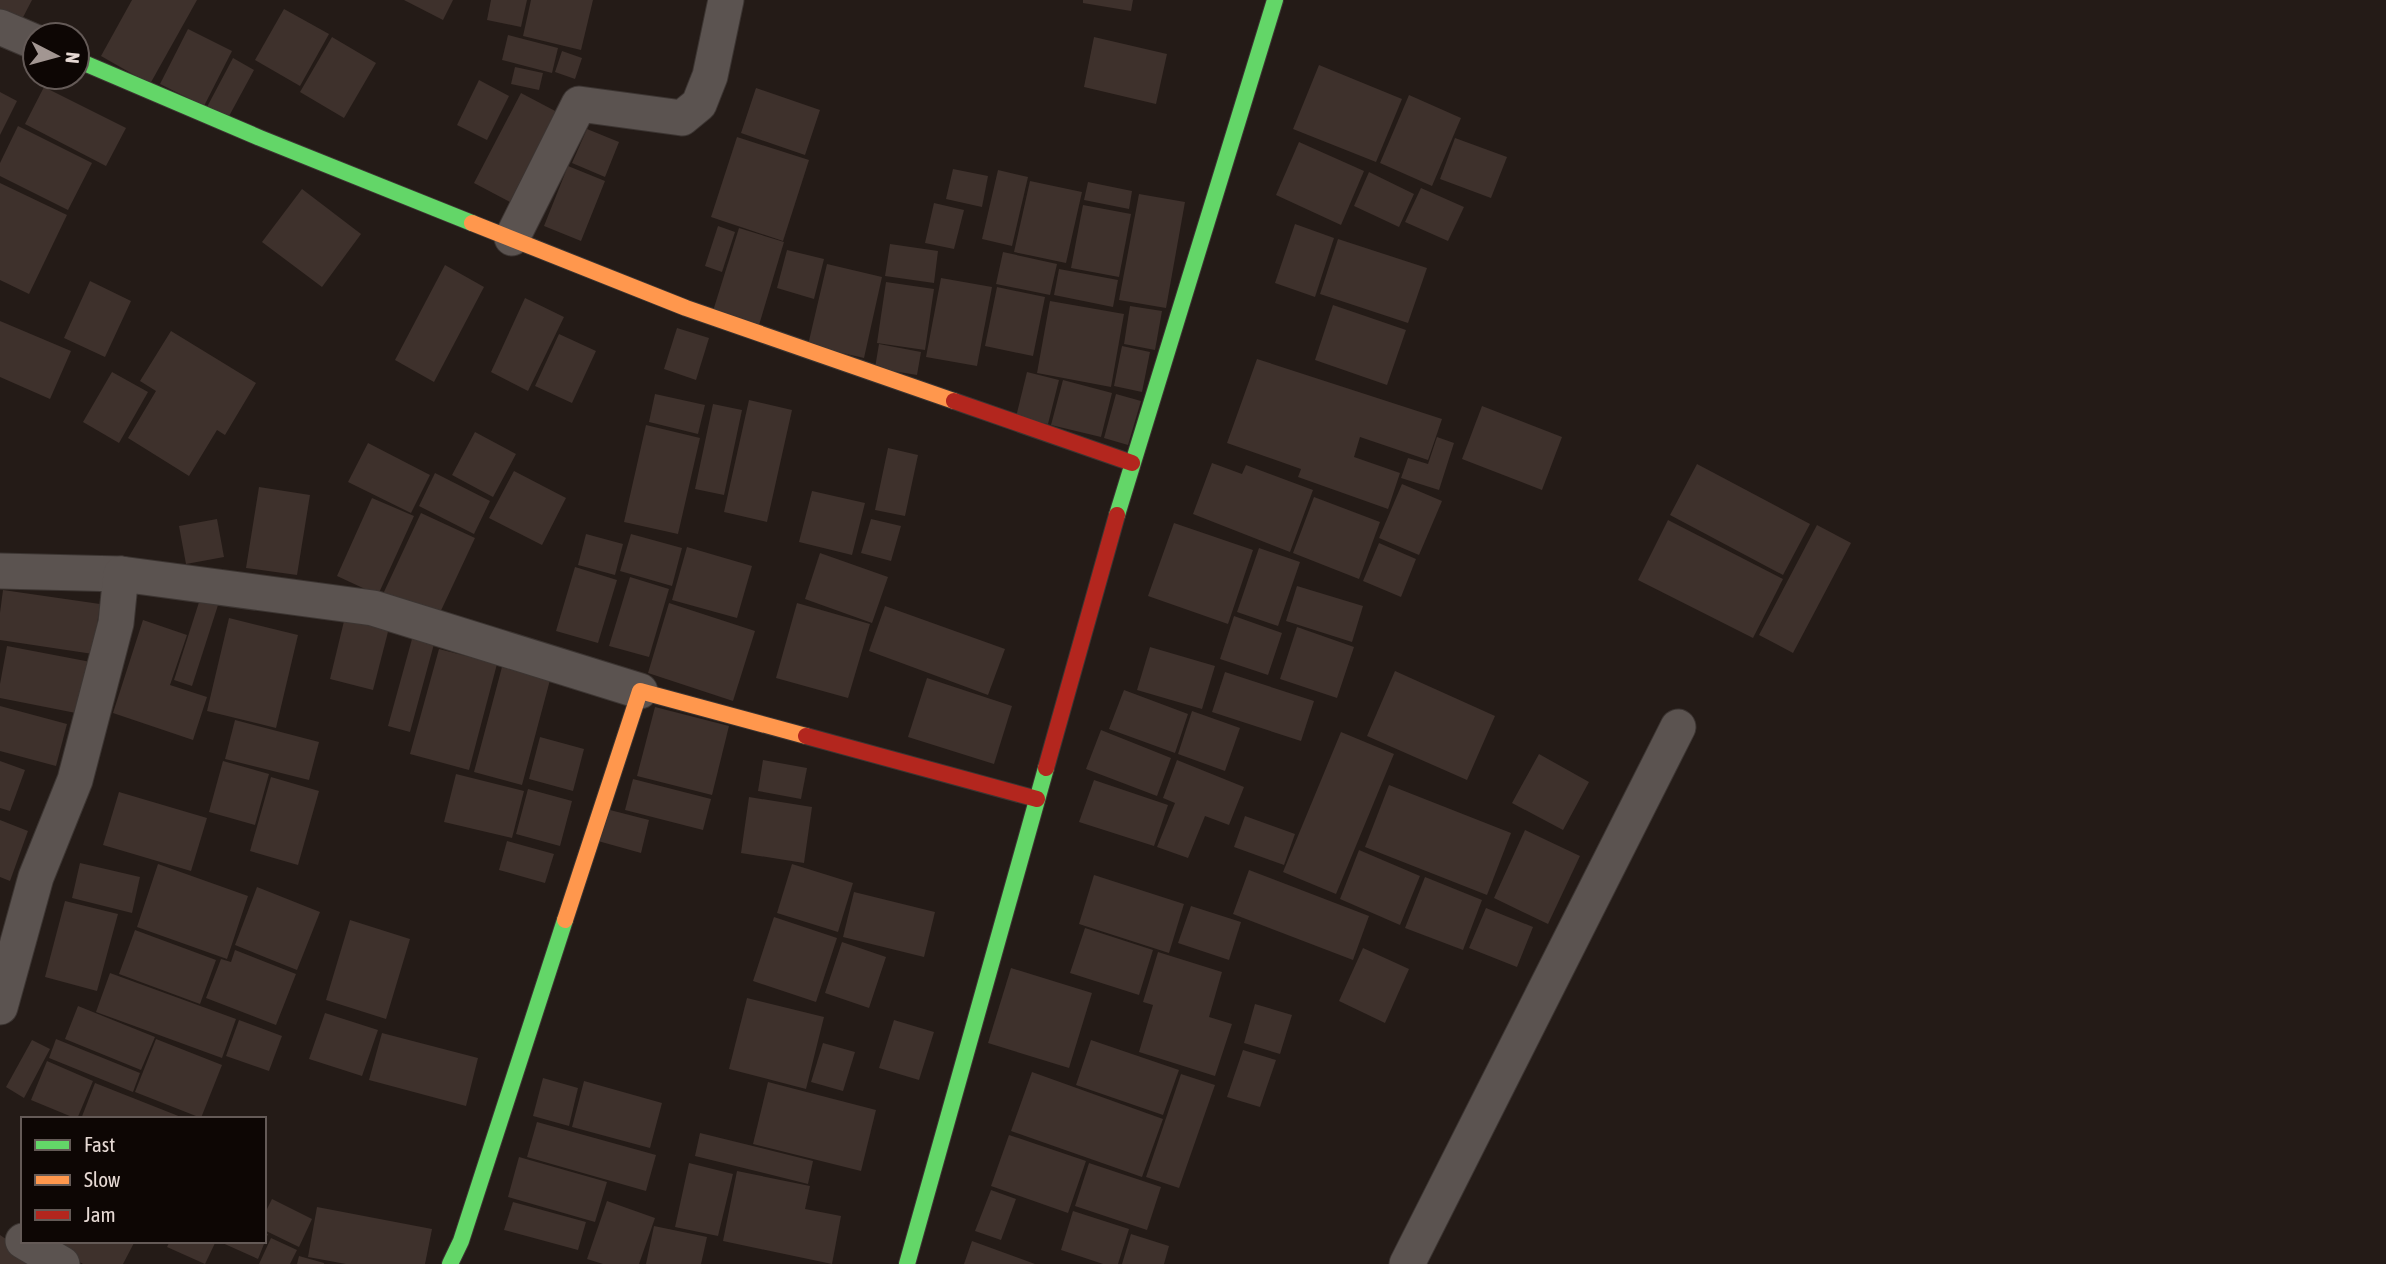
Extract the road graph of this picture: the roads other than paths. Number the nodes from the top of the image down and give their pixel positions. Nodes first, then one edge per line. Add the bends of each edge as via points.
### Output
1 (726, 0) edge
2 (1275, 0) edge
3 (0, 27) edge
4 (21, 36) edge
5 (91, 66) edge
6 (512, 238) junction
7 (1132, 463) junction
8 (0, 571) edge
9 (121, 574) junction
10 (640, 691) junction
11 (1678, 727) dead end
12 (1037, 799) junction
13 (0, 1007) edge
14 (0, 1227) edge
15 (21, 1240) edge
16 (26, 1243) edge
17 (62, 1264) edge
18 (450, 1264) edge
19 (907, 1264) edge
20 (1407, 1264) edge

1 - 6 street via 710,76 699,104 682,118 579,104
2 - 7 street
3 - 4 street
5 - 6 street
6 - 7 street via 686,308
7 - 12 street
8 - 9 street
9 - 10 street via 373,608
9 - 13 street via 116,623 75,780 36,877
10 - 12 street
10 - 18 street
11 - 20 street
12 - 19 street
14 - 15 street
16 - 17 street

